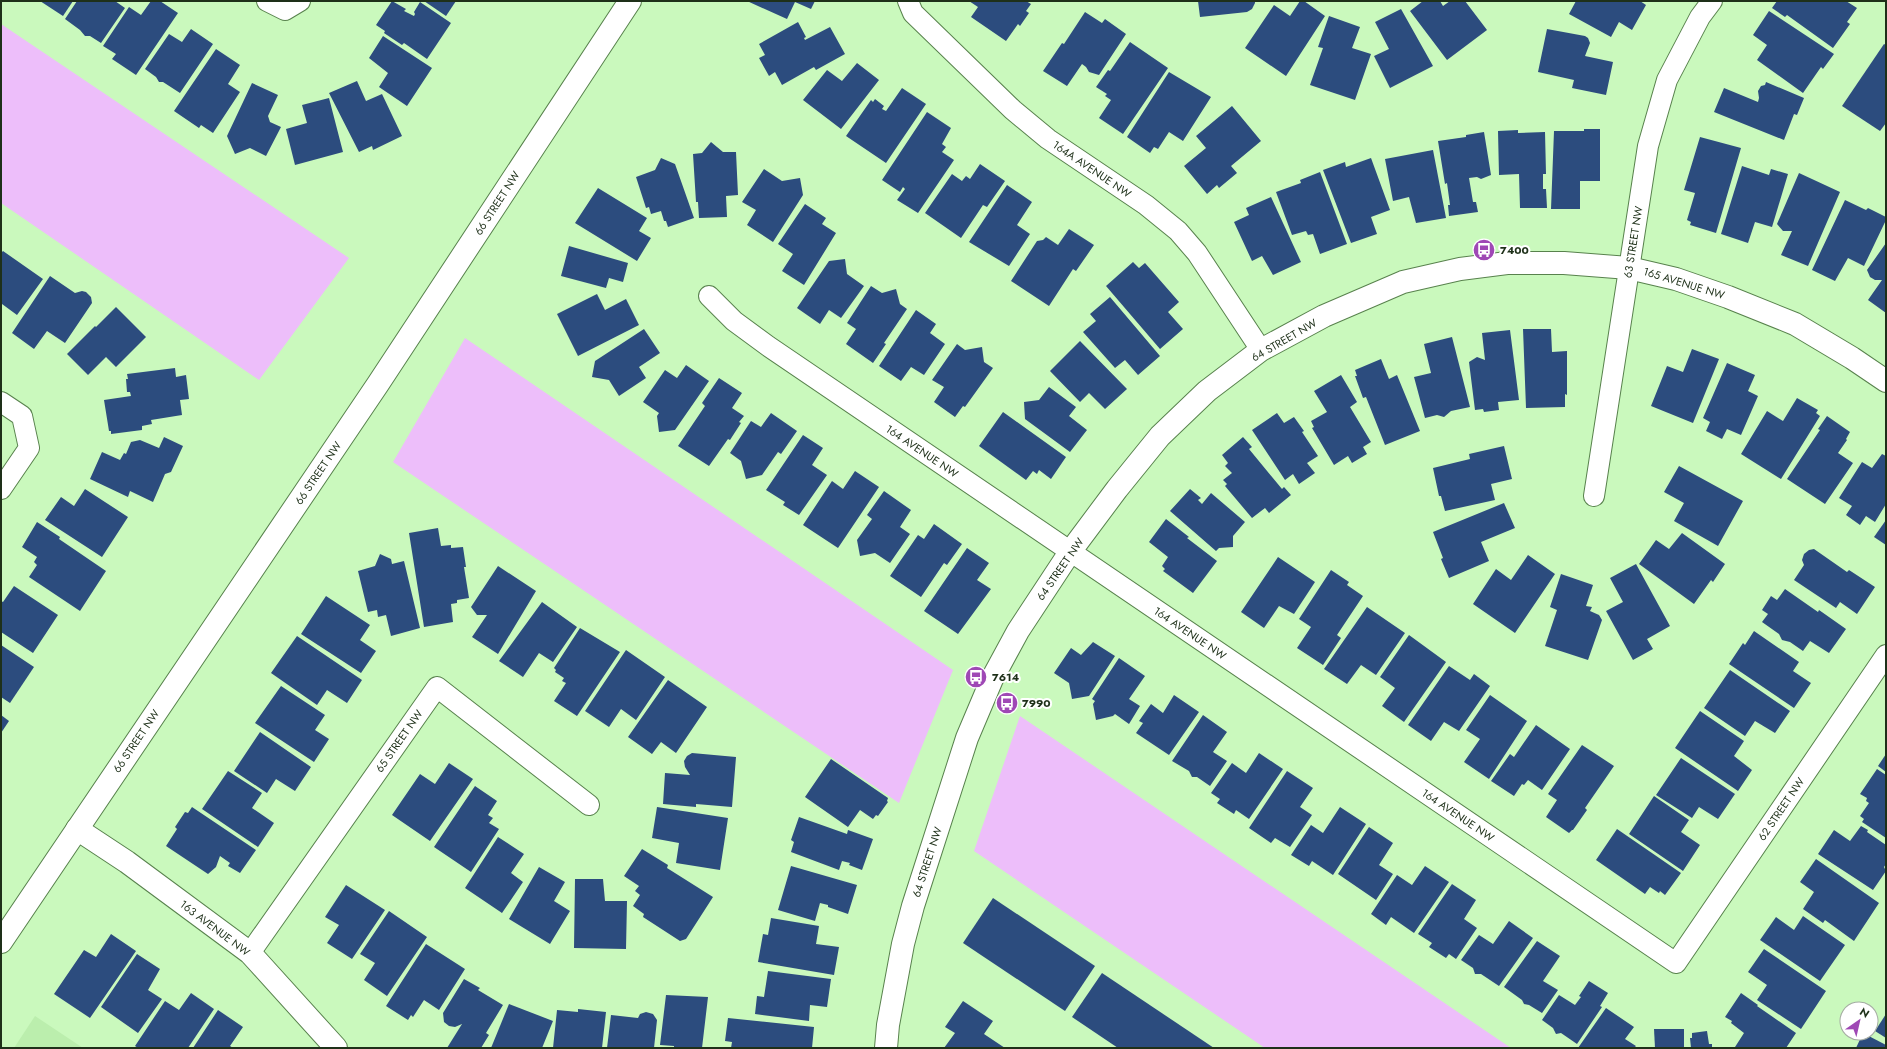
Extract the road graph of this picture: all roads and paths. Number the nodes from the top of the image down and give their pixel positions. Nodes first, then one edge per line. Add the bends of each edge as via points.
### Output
1 (267, 1) edge
2 (630, 1) edge
3 (908, 1) edge
4 (1712, 1) edge
5 (292, 5) edge
6 (1629, 268) junction
7 (1460, 269) joint
8 (709, 296) dead end
9 (1261, 350) junction
10 (1886, 381) edge
11 (1, 402) edge
12 (1, 489) edge
13 (1594, 496) dead end
14 (1070, 552) junction
15 (1886, 655) edge
16 (589, 805) dead end
17 (77, 829) junction
18 (1, 942) edge
19 (250, 953) junction
20 (1676, 963) joint
21 (336, 1048) edge
22 (886, 1048) edge

1 - 5 street
2 - 17 street, 66 STREET NW via 378,384
3 - 9 street, 164A AVENUE NW via 913,13 1013,110 1048,139 1146,205 1178,231 1197,253
4 - 6 street, 63 STREET NW via 1700,17 1667,80 1648,146
6 - 7 street, 165 AVENUE NW via 1564,263 1508,263
6 - 10 street, 165 AVENUE NW via 1676,279 1794,324
6 - 13 street, 63 STREET NW
7 - 9 street, 64 STREET NW via 1403,282 1324,316
8 - 14 street, 164 AVENUE NW via 734,321 768,346
9 - 14 street, 64 STREET NW via 1208,391 1160,436
11 - 12 street via 22,416 29,448
14 - 20 street, 164 AVENUE NW
14 - 22 street, 64 STREET NW via 1018,631 992,680 967,738 913,906 889,1017
15 - 20 street, 62 STREET NW
16 - 19 street, 65 STREET NW via 437,687
17 - 18 street, 66 STREET NW
17 - 19 street, 163 AVENUE NW via 138,870
19 - 21 street, 163 AVENUE NW

